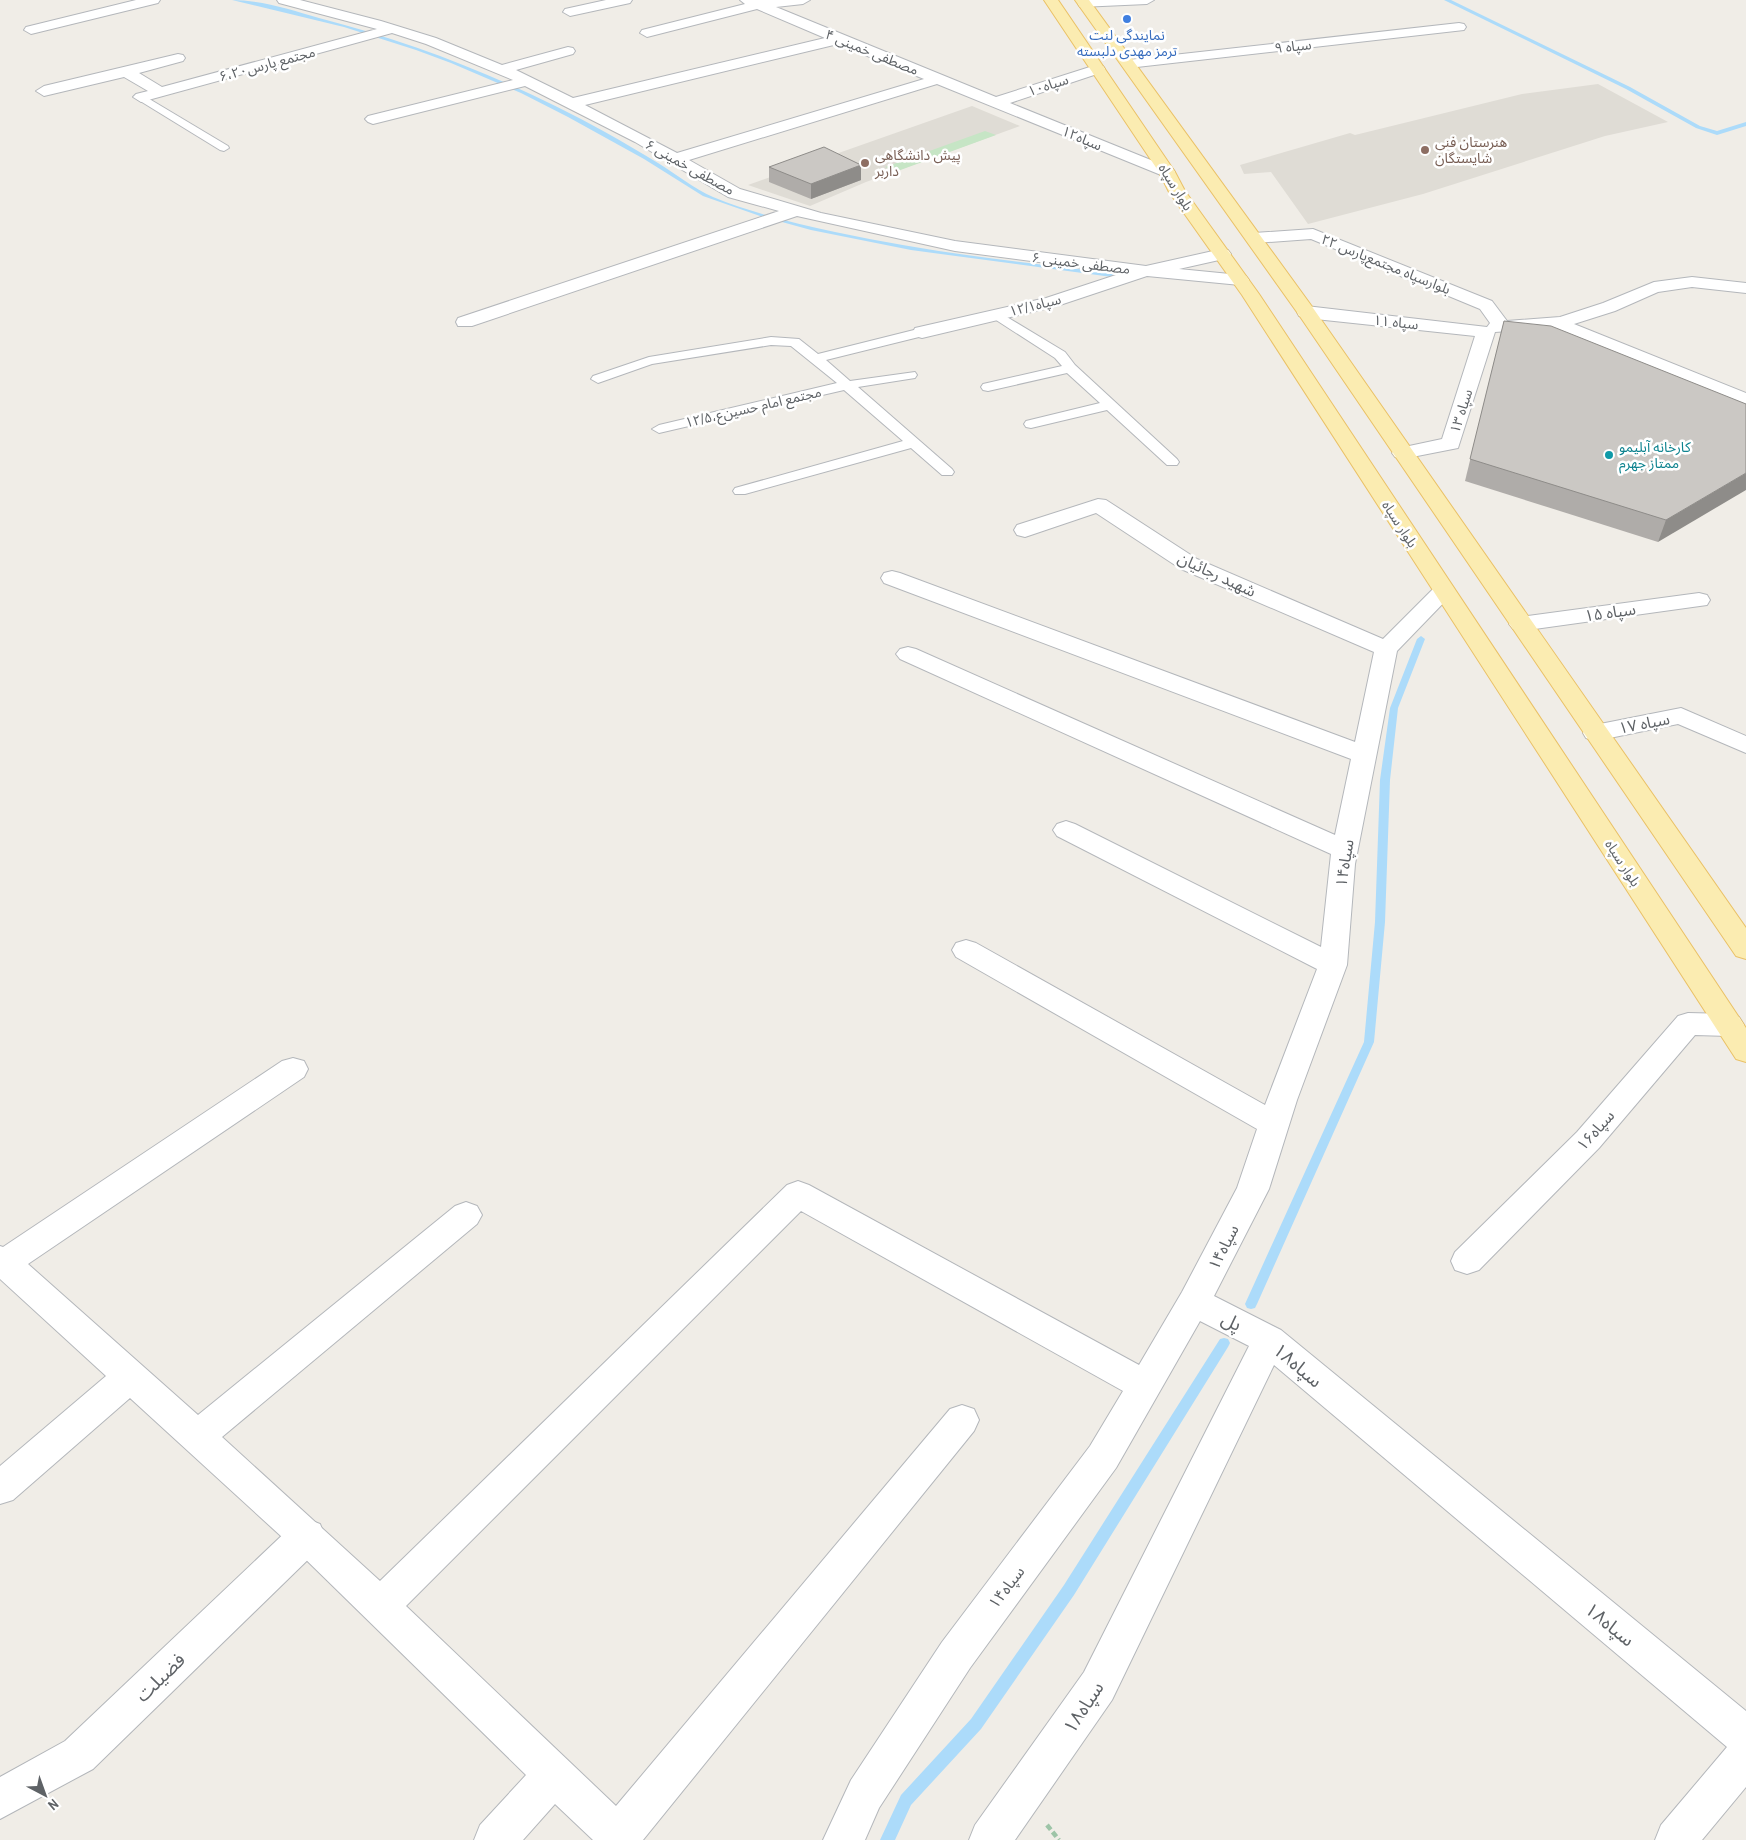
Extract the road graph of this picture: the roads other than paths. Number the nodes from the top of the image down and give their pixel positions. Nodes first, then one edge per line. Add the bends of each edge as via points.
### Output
1 (153, 0) edge
2 (284, 0) edge
3 (625, 0) edge
4 (804, 0) edge
5 (1051, 0) edge
6 (1147, 0) edge
7 (752, 2) edge
8 (1084, 2) edge
9 (351, 4) dead end
10 (328, 11) junction
11 (570, 12) dead end
12 (1459, 27) dead end
13 (392, 29) junction
14 (31, 30) dead end
15 (647, 33) dead end
16 (839, 40) junction
17 (568, 51) dead end
18 (178, 58) dead end
19 (1128, 64) junction
20 (1098, 69) junction
21 (501, 70) junction
22 (126, 72) junction
23 (938, 79) junction
24 (527, 81) junction
25 (44, 91) dead end
26 (161, 92) junction
27 (142, 98) joint
28 (997, 102) junction
29 (570, 104) junction
30 (373, 119) dead end
31 (224, 148) dead end
32 (675, 159) junction
33 (1167, 172) junction
34 (1206, 172) junction
35 (796, 211) junction
36 (1254, 238) junction
37 (1222, 254) junction
38 (1146, 271) junction
39 (1240, 280) junction
40 (1746, 288) edge
41 (1306, 312) junction
42 (997, 315) junction
43 (465, 322) dead end
44 (1554, 323) junction
45 (1493, 328) junction
46 (922, 332) joint
47 (816, 358) junction
48 (1070, 368) junction
49 (910, 375) dead end
50 (598, 379) dead end
51 (847, 385) junction
52 (988, 387) dead end
53 (1746, 400) edge
54 (1110, 405) junction
55 (1031, 424) dead end
56 (659, 429) dead end
57 (913, 444) junction
58 (1402, 453) junction
59 (1172, 462) dead end
60 (947, 472) dead end
61 (740, 490) dead end
62 (1025, 530) dead end
63 (892, 578) dead end
64 (1444, 590) junction
65 (1699, 600) dead end
66 (1521, 624) junction
67 (1386, 649) junction
68 (908, 654) dead end
69 (1595, 732) junction
70 (1746, 745) edge
71 (1364, 755) junction
72 (1066, 830) dead end
73 (1345, 850) junction
74 (1746, 949) edge
75 (966, 950) dead end
76 (1333, 965) junction
77 (1730, 1026) junction
78 (1746, 1051) edge
79 (293, 1069) dead end
80 (1274, 1124) junction
81 (466, 1215) dead end
82 (2, 1261) edge
83 (1467, 1261) dead end
84 (1194, 1302) junction
85 (1269, 1340) junction
86 (130, 1377) junction
87 (1145, 1386) junction
88 (962, 1420) dead end
89 (197, 1437) junction
90 (0, 1488) edge
91 (307, 1536) junction
92 (380, 1606) junction
93 (1746, 1737) edge
94 (1746, 1755) edge
95 (555, 1774) junction
96 (0, 1799) edge
97 (620, 1838) edge
98 (494, 1840) edge
99 (844, 1840) edge
100 (990, 1840) edge
101 (1676, 1840) edge

1 - 14 street
2 - 10 street, مصطفی خمینی ۶
3 - 11 street
4 - 7 street
5 - 20 main road, بلوار سپاه
6 - 8 street
7 - 15 street
7 - 16 street, مصطفی خمینی ۴
8 - 19 main road, بلوار سپاه
9 - 10 street
10 - 13 street, مصطفی خمینی ۶
12 - 19 street, سپاه ۹
13 - 21 street, مصطفی خمینی ۶
13 - 26 street, ۶،مجتمع پارس۲۰
16 - 23 street, مصطفی خمینی ۴
16 - 29 street
17 - 21 street
18 - 22 street
19 - 34 main road, بلوار سپاه
20 - 28 street, سپاه۱۰
20 - 33 main road, بلوار سپاه
21 - 24 street, مصطفی خمینی ۶
22 - 25 street
22 - 26 street
23 - 28 street, مصطفی خمینی ۴
23 - 32 street
24 - 29 street, مصطفی خمینی ۶
24 - 30 street
26 - 27 street, ۶،مجتمع پارس۲۰
27 - 31 lane
28 - 33 street, سپاه۱۲
29 - 32 street, مصطفی خمینی ۶
32 - 35 street, مصطفی خمینی ۶ via 734,193
33 - 34 main road
33 - 37 main road, بلوار سپاه via 1177,192
34 - 36 main road, بلوار سپاه
35 - 38 street, مصطفی خمینی ۶ via 955,246
35 - 43 street
36 - 41 main road, بلوار سپاه
36 - 45 street, بلوارسپاه مجتمع‌پارس ۲۲ via 1312,234 1486,305
37 - 38 street, سپاه۱۲/۱
37 - 39 main road, بلوار سپاه
38 - 39 street, سپاه۱۲/۱
38 - 42 street, سپاه۱۲/۱ via 1051,302
39 - 64 main road, بلوار سپاه
40 - 44 street via 1692,282 1654,287 1609,308
41 - 45 street, سپاه ۱۱
41 - 58 main road, بلوار سپاه
42 - 46 street, سپاه۱۲/۱
42 - 48 lane via 1060,355
44 - 45 street, سپاه ۱۱
44 - 53 street
45 - 58 street, سپاه ۱۳ via 1451,444
46 - 47 lane
47 - 50 lane, ۱۲/۵،مجتمع امام حسین‌ع via 794,342 771,341 649,361
47 - 51 lane, ۱۲/۵،مجتمع امام حسین‌ع
48 - 52 lane
48 - 54 lane
49 - 51 lane, ۱۲/۵،مجتمع امام حسین‌ع
51 - 56 lane, ۱۲/۵،مجتمع امام حسین‌ع
51 - 57 lane, ۱۲/۵،مجتمع امام حسین‌ع
54 - 55 lane
54 - 59 lane
57 - 60 lane, ۱۲/۵،مجتمع امام حسین‌ع
57 - 61 lane
58 - 66 main road, بلوار سپاه
62 - 67 street, شهید رجائیان via 1098,505 1189,564
63 - 71 street
64 - 67 street
64 - 77 main road, بلوار سپاه
65 - 66 street, سپاه ۱۵
66 - 69 main road, بلوار سپاه
67 - 71 street, سپاه۱۴
68 - 73 street
69 - 70 street, سپاه ۱۷ via 1682,716
69 - 74 main road, بلوار سپاه
71 - 73 street, سپاه۱۴
72 - 76 street
73 - 76 street, سپاه۱۴
75 - 80 street
76 - 80 street, سپاه۱۴
77 - 78 main road, بلوار سپاه
77 - 83 street, سپاه۱۶ via 1688,1024 1588,1140
79 - 82 street
80 - 84 street, سپاه۱۴ via 1253,1188
81 - 89 street
82 - 86 street
84 - 85 street, پل
84 - 87 street, سپاه۱۴
85 - 93 street, سپاه۱۸
85 - 100 street, سپاه۱۸ via 1098,1686
86 - 89 street
86 - 90 street
87 - 92 street via 798,1194
87 - 99 street, سپاه۱۴ via 1103,1456 956,1654 864,1794
88 - 97 street
89 - 91 street
91 - 92 street
91 - 96 street, فضیلت via 80,1755
92 - 95 street
94 - 101 street
95 - 97 street
95 - 98 street

